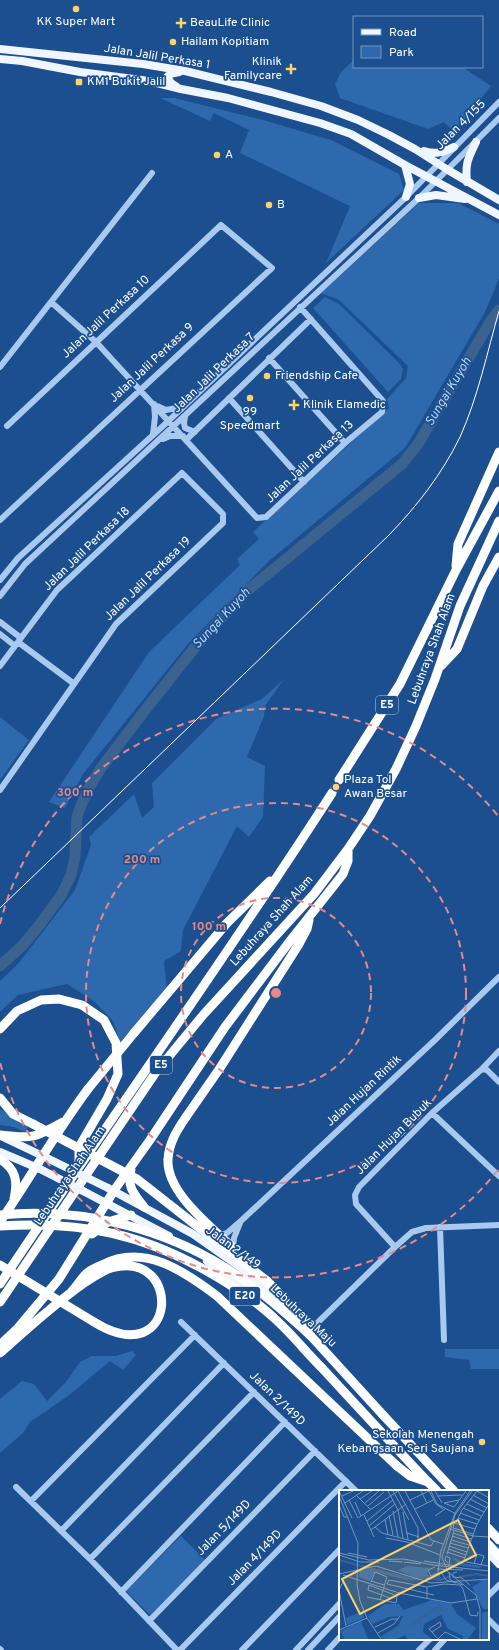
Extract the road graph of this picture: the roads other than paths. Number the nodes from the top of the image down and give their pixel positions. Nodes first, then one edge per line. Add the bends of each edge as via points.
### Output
1 (0, 49) edge
2 (0, 59) edge
3 (185, 71) junction
4 (181, 89) junction
5 (499, 102) edge
6 (499, 118) edge
7 (476, 142) junction
8 (454, 148) junction
9 (415, 149) junction
10 (438, 164) junction
11 (405, 165) junction
12 (448, 170) junction
13 (152, 173) dead end
14 (426, 176) junction
15 (436, 182) junction
16 (467, 182) junction
17 (406, 197) junction
18 (419, 198) junction
19 (499, 200) edge
20 (473, 201) junction
21 (499, 215) edge
22 (221, 226) joint
23 (51, 302) junction
24 (300, 307) junction
25 (311, 319) junction
26 (96, 342) junction
27 (269, 358) junction
28 (0, 367) edge
29 (140, 390) junction
30 (229, 398) junction
31 (154, 404) junction
32 (182, 407) junction
33 (186, 416) junction
34 (168, 420) junction
35 (7, 426) dead end
36 (174, 427) junction
37 (195, 432) junction
38 (153, 434) junction
39 (185, 438) junction
40 (160, 440) junction
41 (345, 443) junction
42 (499, 452) edge
43 (182, 473) joint
44 (304, 482) junction
45 (499, 491) edge
46 (0, 520) edge
47 (499, 521) edge
48 (499, 557) edge
49 (456, 570) junction
50 (0, 580) edge
51 (0, 596) edge
52 (0, 622) edge
53 (0, 634) edge
54 (18, 642) junction
55 (0, 666) edge
56 (439, 668) junction
57 (73, 683) junction
58 (340, 780) tunnel mouth
59 (0, 790) edge
60 (332, 793) tunnel mouth
61 (348, 850) junction
62 (283, 868) junction
63 (309, 916) junction
64 (499, 977) edge
65 (0, 1029) edge
66 (499, 1051) edge
67 (482, 1069) junction
68 (499, 1082) edge
69 (0, 1098) edge
70 (432, 1113) junction
71 (64, 1121) junction
72 (0, 1136) edge
73 (0, 1152) edge
74 (45, 1157) junction
75 (0, 1159) edge
76 (132, 1164) junction
77 (79, 1166) junction
78 (38, 1168) junction
79 (499, 1176) edge
80 (111, 1189) junction
81 (14, 1202) junction
82 (104, 1202) junction
83 (144, 1207) junction
84 (0, 1215) edge
85 (131, 1215) junction
86 (242, 1220) junction
87 (0, 1222) edge
88 (499, 1225) edge
89 (0, 1226) edge
90 (440, 1227) junction
91 (193, 1234) junction
92 (82, 1241) junction
93 (395, 1247) junction
94 (235, 1264) junction
95 (0, 1265) edge
96 (267, 1282) junction
97 (0, 1284) edge
98 (72, 1291) junction
99 (0, 1302) edge
100 (182, 1322) dead end
101 (309, 1334) junction
102 (195, 1335) junction
103 (444, 1340) dead end
104 (0, 1344) edge
105 (0, 1353) edge
106 (224, 1363) junction
107 (254, 1392) junction
108 (285, 1422) junction
109 (315, 1451) junction
110 (346, 1481) junction
111 (428, 1482) junction
112 (16, 1487) dead end
113 (355, 1490) edge
114 (431, 1490) edge
115 (436, 1490) edge
116 (453, 1490) edge
117 (31, 1501) junction
118 (489, 1525) edge
119 (489, 1529) edge
120 (61, 1531) junction
121 (499, 1536) edge
122 (499, 1540) edge
123 (489, 1545) edge
124 (339, 1550) edge
125 (489, 1553) edge
126 (499, 1556) edge
127 (90, 1559) junction
128 (499, 1564) edge
129 (499, 1585) edge
130 (121, 1592) junction
131 (489, 1595) edge
132 (339, 1604) edge
133 (339, 1617) edge
134 (489, 1620) edge
135 (149, 1621) junction
136 (499, 1630) edge
137 (339, 1638) edge
138 (429, 1640) edge
139 (444, 1640) edge
140 (177, 1650) edge
141 (180, 1650) edge
142 (242, 1650) edge
143 (296, 1650) edge
144 (308, 1650) edge
145 (328, 1650) edge
146 (419, 1650) edge
147 (435, 1650) edge

1 - 3 main road, Jalan Jalil Perkasa 1
2 - 4 main road, Jalan Jalil Perkasa 1 via 149,81
3 - 4 main road via 167,77
3 - 9 main road, Jalan Jalil Perkasa 1 via 321,106 358,120
4 - 11 main road, Jalan Jalil Perkasa 1 via 228,98 320,123 351,134
5 - 8 street, Jalan 4/155
6 - 7 street, Jalan 4/155
7 - 12 street, Jalan 4/155
7 - 16 main road via 465,168
8 - 9 main road via 439,154
8 - 10 street, Jalan 4/155
9 - 10 main road, Jalan Jalil Perkasa 1
10 - 12 main road, Jalan Jalil Perkasa 1
10 - 14 street, Jalan Jalil Perkasa 7
11 - 14 main road, Jalan Jalil Perkasa 1
11 - 17 main road via 410,184
12 - 15 street, Jalan Jalil Perkasa 7
12 - 16 main road, Jalan Jalil Perkasa 1
13 - 23 street
14 - 15 main road, Jalan Jalil Perkasa 1
14 - 17 street, Jalan Jalil Perkasa 7
15 - 18 street, Jalan Jalil Perkasa 7
15 - 20 main road, Jalan Jalil Perkasa 1
16 - 19 main road, Jalan Jalil Perkasa 1
17 - 32 street, Jalan Jalil Perkasa 7
18 - 20 main road via 436,195
18 - 24 street, Jalan Jalil Perkasa 7
20 - 21 main road, Jalan Jalil Perkasa 1
22 - 26 street, Jalan Jalil Perkasa 10
22 - 29 street, Jalan Jalil Perkasa 9 via 272,268
23 - 26 street, Jalan Jalil Perkasa 13
23 - 28 street
24 - 25 street, Jalan Jalil Perkasa 13
24 - 33 street, Jalan Jalil Perkasa 7
25 - 27 street
25 - 41 street, Jalan Jalil Perkasa 13 via 383,401 382,412
26 - 29 street, Jalan Jalil Perkasa 13
26 - 35 street, Jalan Jalil Perkasa 10
27 - 30 street
27 - 41 street
29 - 31 street, Jalan Jalil Perkasa 13
29 - 46 street, Jalan Jalil Perkasa 9
30 - 37 street
30 - 44 street
31 - 32 street via 166,410
31 - 34 street, Jalan Jalil Perkasa 13
31 - 38 street via 156,417
32 - 34 street, Jalan Jalil Perkasa 7
33 - 36 street, Jalan Jalil Perkasa 7
33 - 37 street via 185,428
34 - 36 street, Jalan Jalil Perkasa 13
34 - 38 street, Jalan Jalil Perkasa 7
36 - 39 street, Jalan Jalil Perkasa 13
36 - 40 street, Jalan Jalil Perkasa 7
37 - 39 street
38 - 50 street, Jalan Jalil Perkasa 7 via 18,558
39 - 40 street via 170,436
39 - 44 street, Jalan Jalil Perkasa 13 via 258,518 266,517
40 - 51 street, Jalan Jalil Perkasa 7 via 25,564
41 - 44 street, Jalan Jalil Perkasa 13
42 - 49 highway via 458,544
43 - 54 street, Jalan Jalil Perkasa 18 via 57,590
43 - 57 street, Jalan Jalil Perkasa 19 via 223,514 223,523 116,624
45 - 49 highway, Lebuhraya Shah Alam / E5
47 - 56 highway, Lebuhraya Shah Alam / E5 via 460,606
48 - 56 highway via 483,586 457,649
49 - 58 highway, Lebuhraya Shah Alam / E5 via 400,684
52 - 54 street
53 - 54 street
54 - 55 street, Jalan Jalil Perkasa 18
54 - 57 street
56 - 61 highway, Lebuhraya Shah Alam / E5 via 396,769
57 - 59 street, Jalan Jalil Perkasa 19
60 - 62 highway, Lebuhraya Shah Alam / E5
61 - 63 highway via 348,861 343,874
61 - 99 highway, Lebuhraya Shah Alam / E5 via 298,912 204,1014 156,1072
62 - 71 highway, bridge via 227,923
62 - 77 highway, Lebuhraya Shah Alam / E5 via 189,1009
63 - 76 highway via 225,1026
63 - 96 highway, bridge via 299,944 186,1117 172,1142 168,1160 171,1177 179,1193
64 - 86 street, Jalan Hujan Rintik
65 - 77 highway via 17,1011 41,1000 59,999 82,1005 104,1020 116,1043 118,1074 107,1099 79,1147
66 - 67 street, Jalan Hujan Bubuk
67 - 68 street via 487,1070
67 - 70 street, Jalan Hujan Bubuk
69 - 96 highway, bridge via 13,1114 137,1179
70 - 79 street
70 - 93 street, Jalan Hujan Bubuk via 359,1187 355,1196 356,1204
71 - 72 highway via 33,1138
71 - 74 highway
72 - 74 main road, Jalan 2/149
73 - 78 main road
74 - 78 highway
74 - 80 main road, Jalan 2/149, bridge
75 - 81 highway via 14,1171 17,1179
76 - 80 highway
76 - 83 highway via 131,1190
77 - 97 highway, Lebuhraya Shah Alam / E5
78 - 81 highway
78 - 82 main road, bridge
80 - 82 highway
80 - 83 main road, Jalan 2/149
81 - 87 highway
82 - 85 main road
82 - 92 highway
83 - 91 main road, Jalan 2/149
84 - 101 highway, Lebuhraya Maju / E20, bridge via 55,1213 91,1217 147,1231 208,1257 242,1278
85 - 92 highway via 108,1222
85 - 114 main road via 191,1249 260,1304 303,1347
86 - 91 street, Jalan Hujan Rintik via 227,1233 207,1238
86 - 94 street, Jalan Hujan Rintik via 232,1250
88 - 90 street
89 - 111 highway, Lebuhraya Maju / E20, bridge via 45,1224 83,1227 121,1235 175,1254 234,1287 274,1317
90 - 93 street via 412,1232
90 - 103 street
91 - 94 main road, Jalan 2/149
92 - 104 highway via 59,1279 18,1328
93 - 101 street
94 - 101 main road, Jalan 2/149 via 254,1277
95 - 98 highway, bridge via 105,1329 119,1334 136,1334 150,1328 159,1318 162,1306 161,1291 157,1283 142,1270 126,1266 109,1269
96 - 101 highway, bridge via 303,1318
98 - 105 highway
98 - 111 highway, bridge via 86,1274 110,1260 123,1257 147,1258 192,1276 217,1296 397,1466 410,1476
100 - 102 street, Jalan 2/149D
101 - 116 highway, Lebuhraya Maju / E20, bridge
102 - 106 street, Jalan 2/149D
102 - 117 street
106 - 107 street, Jalan 2/149D
106 - 120 street
107 - 108 street, Jalan 2/149D
107 - 127 street
108 - 109 street, Jalan 2/149D
108 - 130 street
109 - 110 street, Jalan 2/149D
109 - 135 street, Jalan 5/149D
110 - 113 street, Jalan 2/149D
110 - 141 street, Jalan 4/149D
111 - 115 highway, Lebuhraya Maju / E20
112 - 117 street
117 - 120 street
118 - 121 main road
119 - 122 highway
120 - 127 street
123 - 126 highway
124 - 142 street
125 - 128 main road
127 - 130 street
129 - 131 street
130 - 135 street
132 - 143 street
133 - 144 street
134 - 136 street
135 - 140 street
137 - 145 street
138 - 146 street
139 - 147 street

